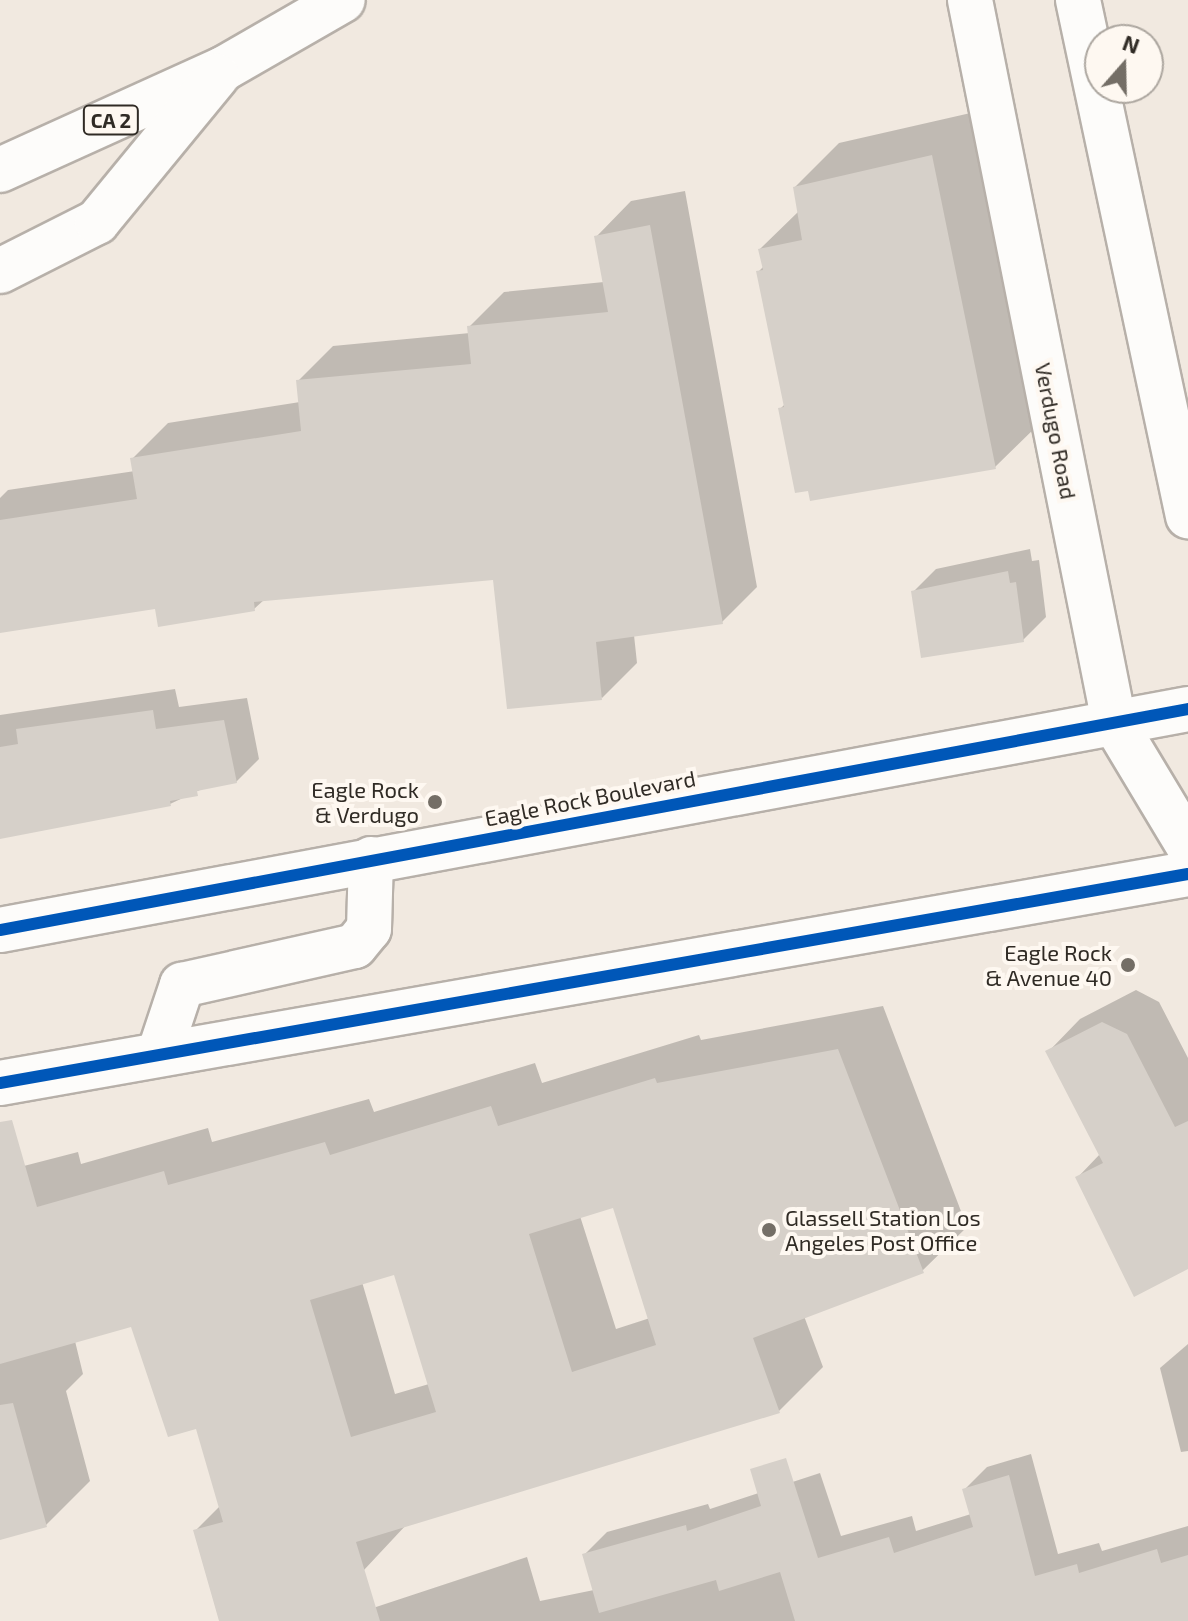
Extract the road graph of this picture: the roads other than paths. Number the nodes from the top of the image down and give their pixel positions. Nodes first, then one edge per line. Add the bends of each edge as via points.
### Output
1 (343, 0) edge
2 (970, 0) edge
3 (1078, 0) edge
4 (223, 69) junction
5 (0, 170) edge
6 (0, 271) edge
7 (1188, 516) edge
8 (1188, 709) edge
9 (1114, 722) junction
10 (1188, 845) edge
11 (371, 859) junction
12 (1188, 874) edge
13 (0, 930) edge
14 (159, 1054) junction
15 (0, 1083) edge

1 - 4 main road, CA 2
2 - 9 main road, Verdugo Road
3 - 7 main road
4 - 5 main road, CA 2
4 - 6 main road via 97,222
8 - 9 main road, Eagle Rock Boulevard
9 - 10 main road, Verdugo Road
9 - 11 main road, Eagle Rock Boulevard
11 - 13 main road, Eagle Rock Boulevard
11 - 14 main road via 369,929 355,946 182,985
12 - 14 main road
14 - 15 main road

